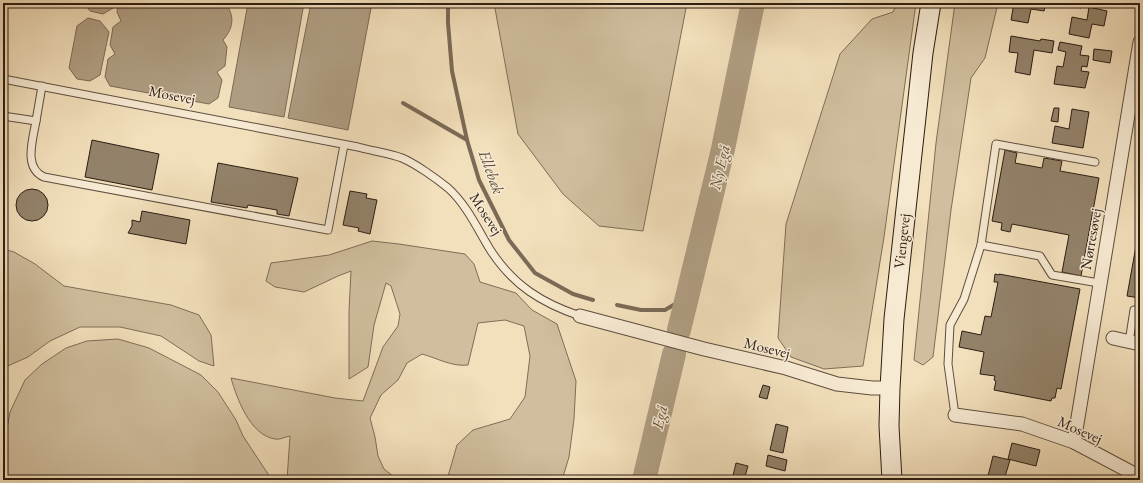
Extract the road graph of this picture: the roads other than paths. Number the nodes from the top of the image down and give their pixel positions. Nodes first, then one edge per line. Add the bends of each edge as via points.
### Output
1 (931, 3) edge
2 (1139, 48) edge
3 (3, 79) edge
4 (42, 86) junction
5 (3, 116) edge
6 (36, 121) junction
7 (344, 145) junction
8 (1095, 162) dead end
9 (980, 245) junction
10 (1099, 283) junction
11 (1134, 310) dead end
12 (580, 316) joint
13 (1113, 338) dead end
14 (1134, 343) edge
15 (890, 388) junction
16 (955, 415) joint
17 (1074, 442) junction
18 (1126, 475) edge
19 (1140, 477) edge
20 (892, 480) edge

1 - 15 street, Viengevej via 902,234
2 - 10 street, Nørresøvej
3 - 4 lane, Mosevej
4 - 6 lane
4 - 7 lane, Mosevej
5 - 6 lane
6 - 7 lane via 31,164 38,175 328,230
7 - 12 lane, Mosevej via 402,158 430,174 449,189 467,210 510,276 529,293 556,308
8 - 9 lane via 996,144
9 - 10 lane via 1040,256 1052,275
9 - 16 lane via 964,299 950,325 948,364
10 - 17 street, Nørresøvej
11 - 14 lane
12 - 15 street, Mosevej via 786,368 837,384
13 - 14 street
15 - 20 street, Viengevej
16 - 17 street, Mosevej via 1022,424
17 - 18 street, Mosevej
18 - 19 street, Mosevej

